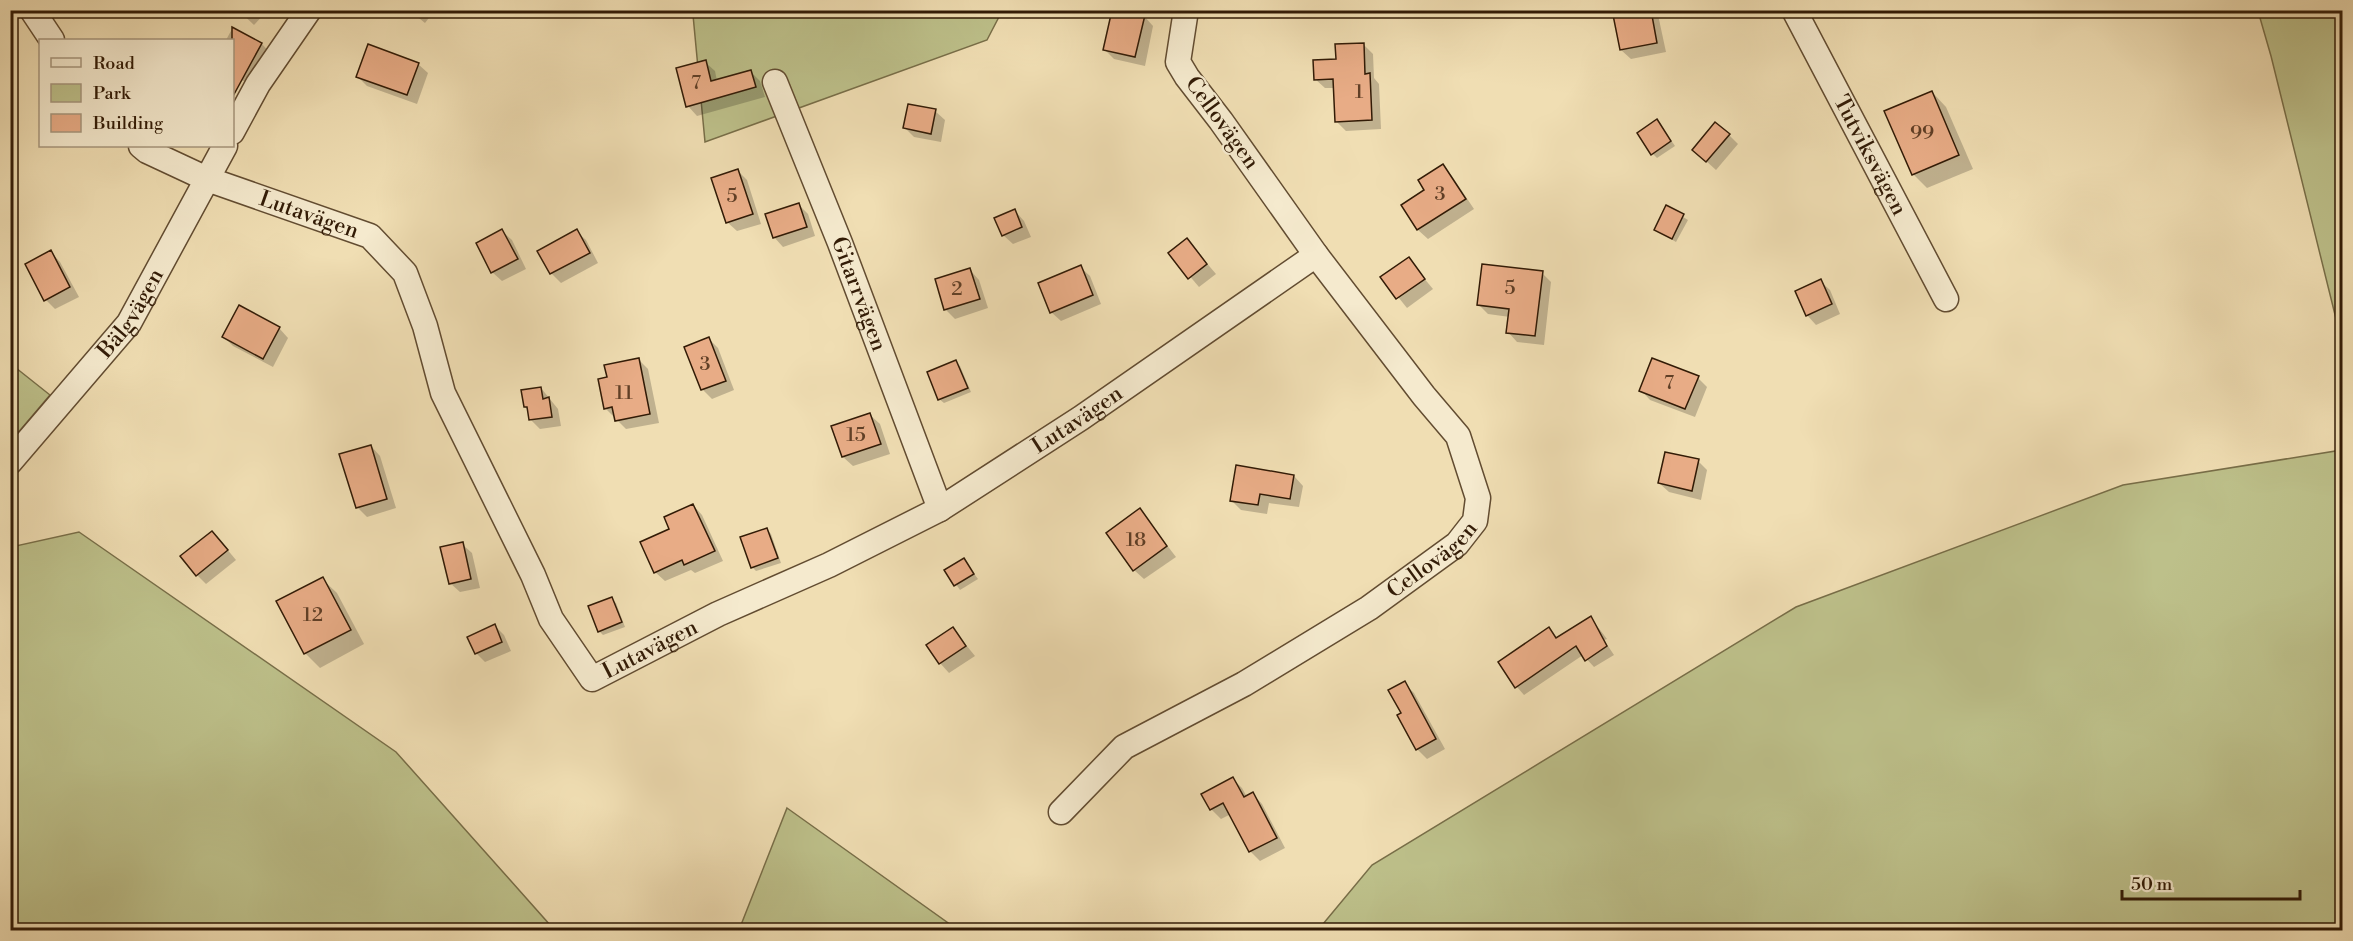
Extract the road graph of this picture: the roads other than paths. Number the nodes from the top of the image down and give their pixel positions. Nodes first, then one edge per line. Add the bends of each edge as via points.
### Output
1 (18, 10) edge
2 (32, 10) edge
3 (309, 10) edge
4 (1186, 10) edge
5 (1794, 10) edge
6 (10, 13) edge
7 (50, 39) edge
8 (775, 82) dead end
9 (234, 128) edge
10 (142, 147) edge
11 (224, 147) edge
12 (207, 179) junction
13 (1316, 255) junction
14 (1946, 299) dead end
15 (10, 462) edge
16 (940, 508) junction
17 (1061, 812) dead end

1 - 6 street
2 - 7 street
3 - 9 street via 258,84
4 - 13 street, Cellovägen via 1178,62
5 - 14 street, Tutviksvägen
8 - 16 street, Gitarrvägen
10 - 12 street, Lutavägen
11 - 12 street, Bälgvägen
12 - 15 street, Bälgvägen via 129,323
12 - 16 street, Lutavägen via 370,236 405,273 425,326 443,393 551,619 592,679 717,614 829,565
13 - 16 street, Lutavägen via 1090,412
13 - 17 street, Cellovägen via 1458,436 1478,498 1474,521 1457,544 1369,608 1244,684 1124,747

